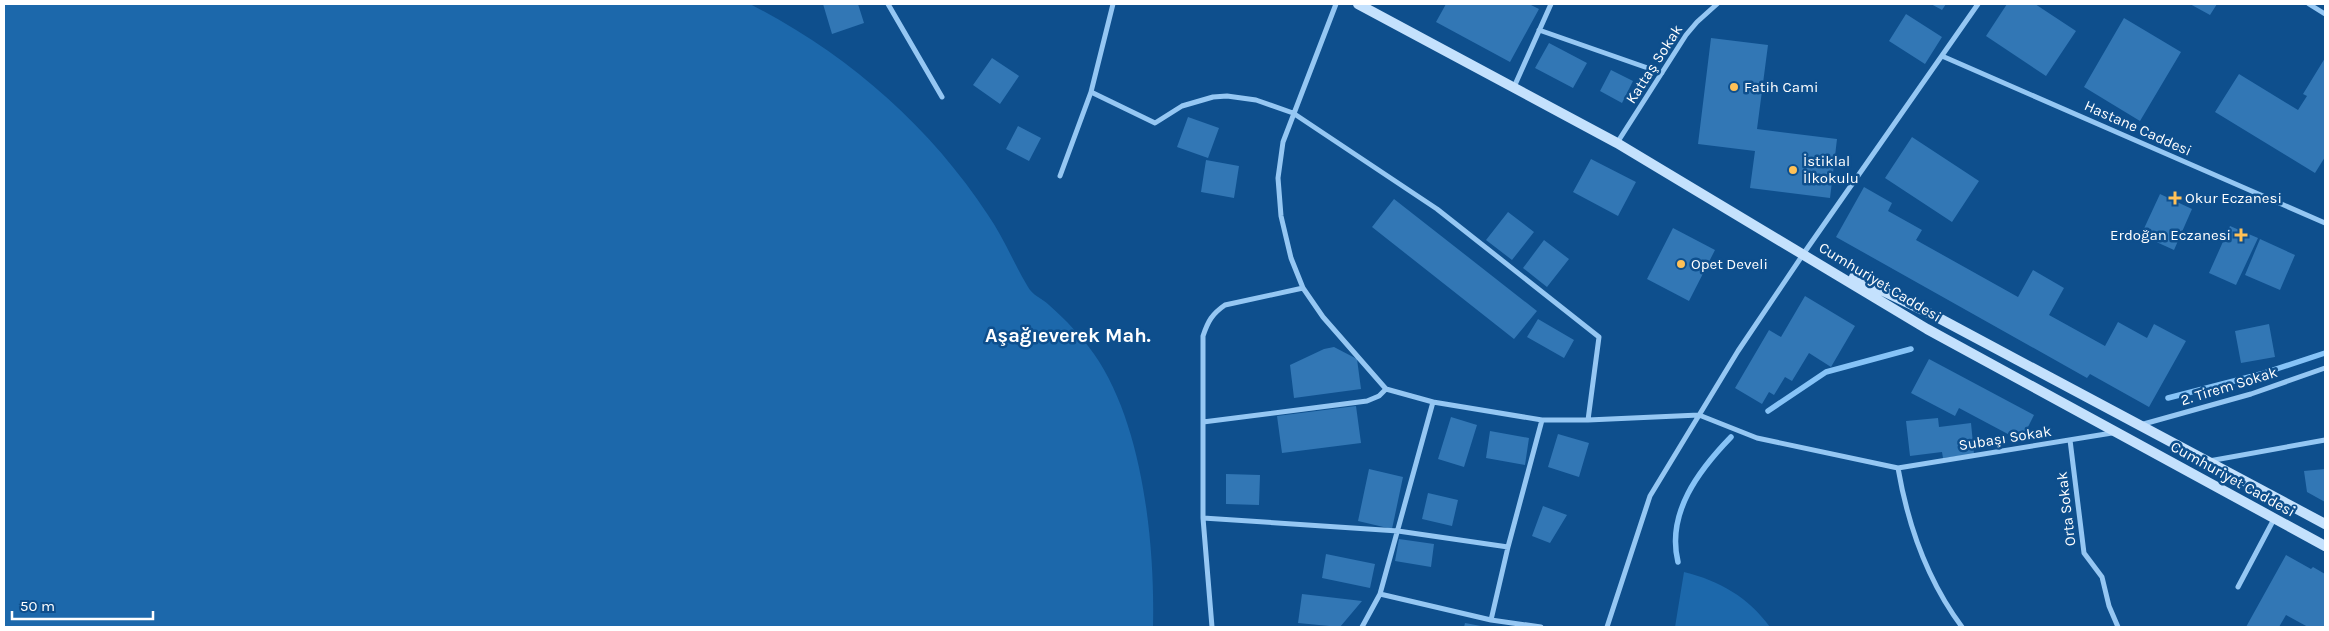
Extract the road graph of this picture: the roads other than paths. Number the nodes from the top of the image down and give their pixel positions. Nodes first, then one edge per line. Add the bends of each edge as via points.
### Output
1 (888, 4) edge
2 (1113, 4) edge
3 (1336, 4) edge
4 (1358, 4) edge
5 (1550, 4) edge
6 (1717, 4) edge
7 (1978, 4) edge
8 (2309, 4) edge
9 (2325, 14) edge
10 (1539, 30) junction
11 (1942, 56) junction
12 (1662, 73) junction
13 (1514, 87) junction
14 (1091, 92) junction
15 (942, 98) dead end
16 (1294, 113) junction
17 (1617, 143) junction
18 (1060, 176) dead end
19 (2325, 224) edge
20 (1804, 253) junction
21 (1303, 288) junction
22 (2325, 368) edge
23 (1386, 390) junction
24 (1433, 402) junction
25 (1699, 415) junction
26 (1542, 420) junction
27 (1588, 420) junction
28 (1203, 422) junction
29 (2140, 425) junction
30 (2115, 432) junction
31 (2070, 440) junction
32 (2325, 440) edge
33 (2208, 462) junction
34 (1898, 468) junction
35 (1203, 518) junction
36 (2274, 519) junction
37 (2325, 524) edge
38 (1398, 531) junction
39 (2325, 546) edge
40 (1508, 547) junction
41 (2238, 587) dead end
42 (1380, 594) junction
43 (1491, 620) junction
44 (1212, 627) edge
45 (1362, 627) edge
46 (1541, 627) edge
47 (1607, 627) edge
48 (1962, 627) edge
49 (2118, 627) edge

1 - 15 street
2 - 14 street
3 - 16 street
4 - 13 main road
5 - 10 street
6 - 12 street, Kattaş Sokak via 1697,22
7 - 11 street
8 - 9 street
10 - 12 street
10 - 13 street
11 - 19 street, Hastane Caddesi
11 - 20 street
12 - 17 street, Kattaş Sokak
13 - 17 main road
14 - 16 street via 1154,123 1182,106 1220,97 1256,100
14 - 18 street
16 - 21 street via 1280,159 1278,197 1287,244
16 - 27 street via 1437,209 1599,337
17 - 20 main road
20 - 25 street
20 - 29 main road, Cumhuriyet Caddesi via 1935,316
20 - 30 main road, Cumhuriyet Caddesi via 1927,329
21 - 23 street via 1323,317
21 - 28 street via 1225,305 1214,312 1203,336
22 - 29 street, 2. Tirem Sokak via 2251,394
23 - 24 street
23 - 28 street via 1367,401
24 - 26 street
24 - 38 street
25 - 27 street
25 - 34 street via 1757,438
25 - 47 street via 1650,496
26 - 27 street
26 - 40 street
28 - 35 street
29 - 33 main road, Cumhuriyet Caddesi
30 - 31 street, Subaşı Sokak
30 - 36 main road, Cumhuriyet Caddesi
31 - 34 street, Subaşı Sokak
31 - 49 street, Orta Sokak via 2084,552 2102,577
32 - 33 street
33 - 37 main road, Cumhuriyet Caddesi
34 - 48 street via 1922,556
35 - 38 street
35 - 44 street
36 - 39 main road, Cumhuriyet Caddesi
36 - 41 street
38 - 40 street
38 - 42 street
40 - 43 street
42 - 43 street
42 - 45 street
43 - 46 street

